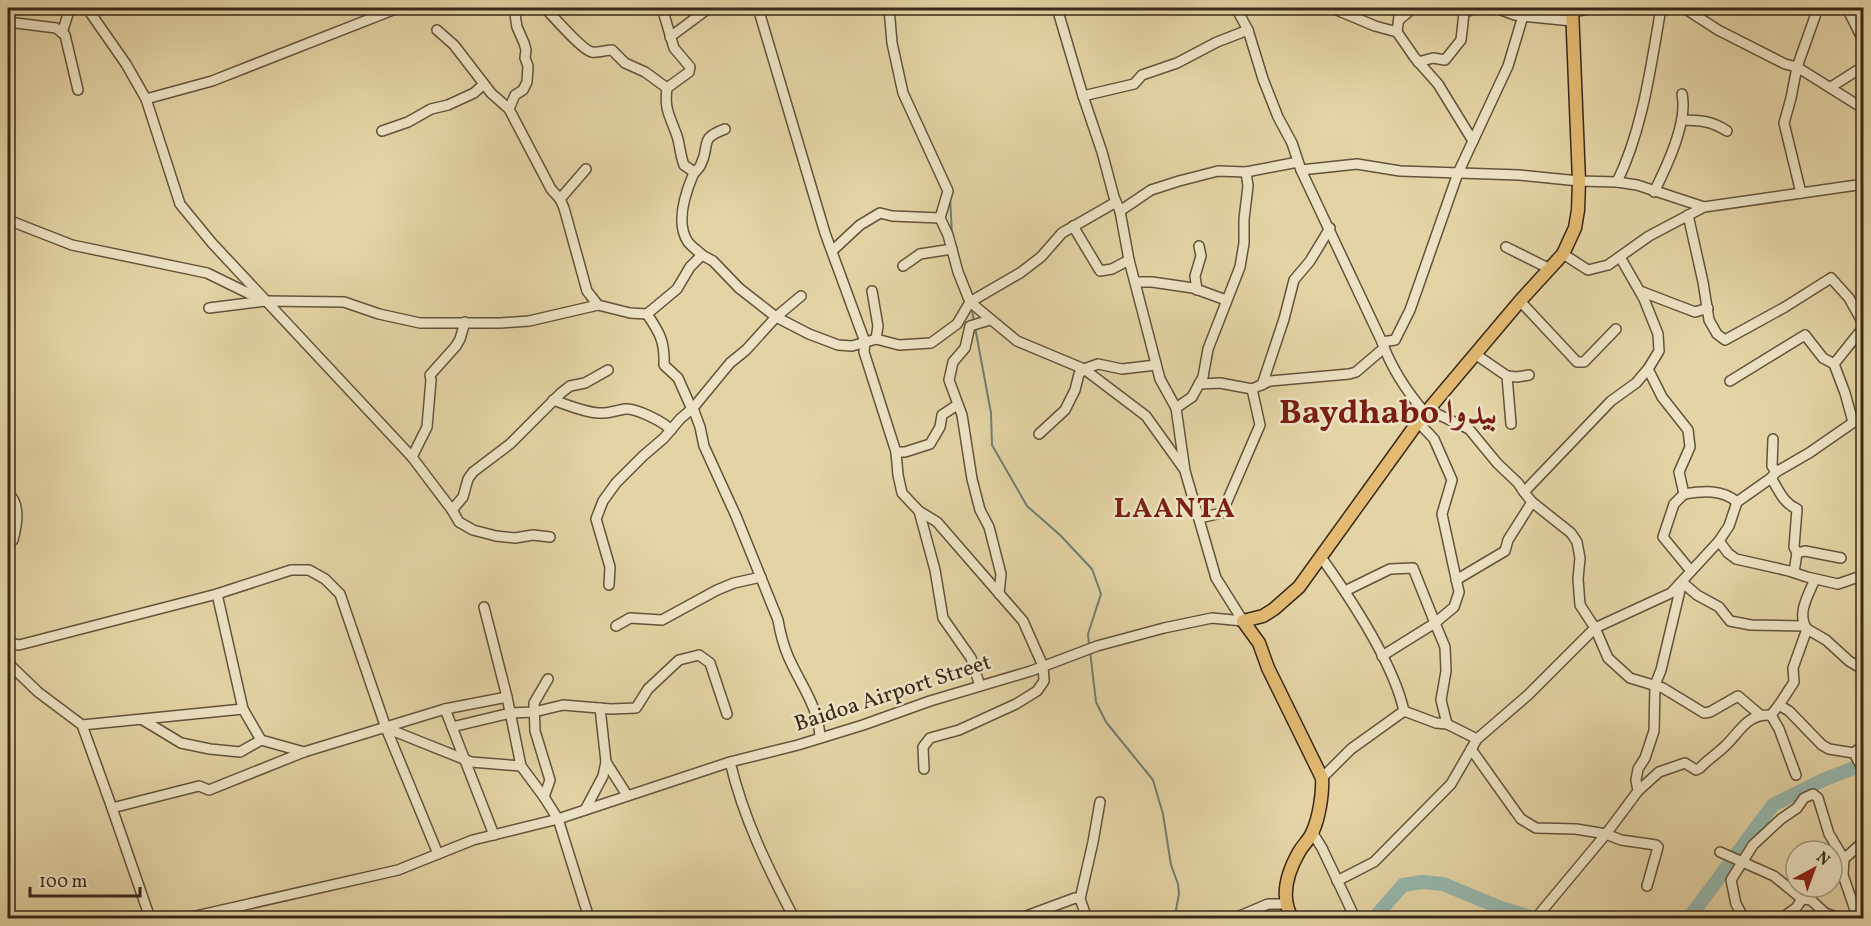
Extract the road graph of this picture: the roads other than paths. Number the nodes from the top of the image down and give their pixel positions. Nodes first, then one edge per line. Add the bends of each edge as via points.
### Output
1 (70, 8) edge
2 (87, 8) edge
3 (398, 8) edge
4 (514, 8) edge
5 (545, 8) edge
6 (662, 8) edge
7 (710, 8) edge
8 (758, 8) edge
9 (889, 8) edge
10 (1057, 8) edge
11 (1236, 8) edge
12 (1332, 8) edge
13 (1400, 8) edge
14 (1413, 8) edge
15 (1475, 8) edge
16 (1496, 8) edge
17 (1594, 8) edge
18 (1661, 8) edge
19 (1684, 8) edge
20 (1818, 8) edge
21 (1847, 8) edge
22 (377, 11) edge
23 (1572, 13) edge
24 (1523, 16) junction
25 (1399, 20) junction
26 (8, 22) edge
27 (437, 30) dead end
28 (1248, 30) junction
29 (1397, 32) junction
30 (62, 33) junction
31 (670, 37) junction
32 (1863, 42) edge
33 (1418, 62) junction
34 (1863, 66) edge
35 (1797, 67) junction
36 (484, 84) junction
37 (1831, 87) junction
38 (667, 88) junction
39 (78, 90) dead end
40 (1682, 94) dead end
41 (1083, 96) junction
42 (146, 99) junction
43 (509, 109) junction
44 (1863, 109) edge
45 (1682, 120) junction
46 (725, 129) dead end
47 (382, 131) dead end
48 (1727, 131) dead end
49 (1473, 141) junction
50 (1300, 166) junction
51 (586, 169) dead end
52 (694, 172) junction
53 (1246, 172) junction
54 (1458, 173) junction
55 (1579, 181) junction
56 (1617, 182) junction
57 (1863, 184) edge
58 (1654, 192) junction
59 (1801, 193) junction
60 (560, 199) junction
61 (1118, 206) junction
62 (1704, 207) junction
63 (1688, 215) junction
64 (940, 218) junction
65 (8, 220) edge
66 (1073, 226) junction
67 (1330, 228) junction
68 (1198, 246) dead end
69 (1506, 247) dead end
70 (952, 249) junction
71 (832, 251) junction
72 (1563, 254) junction
73 (702, 255) junction
74 (1620, 257) junction
75 (1129, 260) junction
76 (903, 266) dead end
77 (1550, 269) junction
78 (1135, 282) junction
79 (1197, 290) junction
80 (872, 291) dead end
81 (1640, 291) junction
82 (801, 296) dead end
83 (1226, 300) junction
84 (265, 301) junction
85 (1520, 301) junction
86 (970, 302) junction
87 (598, 305) junction
88 (209, 308) dead end
89 (1708, 308) junction
90 (647, 314) junction
91 (776, 317) junction
92 (990, 320) junction
93 (1863, 321) edge
94 (465, 322) junction
95 (957, 324) junction
96 (970, 326) junction
97 (1616, 329) dead end
98 (876, 339) junction
99 (865, 342) junction
100 (1383, 345) junction
101 (1475, 354) junction
102 (1834, 364) junction
103 (1156, 365) junction
104 (1084, 369) junction
105 (1648, 369) junction
106 (608, 370) dead end
107 (1529, 375) dead end
108 (1507, 376) junction
109 (1730, 381) dead end
110 (1199, 384) junction
111 (1262, 384) junction
112 (1252, 389) junction
113 (554, 400) junction
114 (957, 405) junction
115 (693, 408) junction
116 (1176, 408) junction
117 (1863, 415) edge
118 (1422, 418) junction
119 (1853, 422) junction
120 (1511, 424) dead end
121 (671, 430) junction
122 (1039, 434) dead end
123 (1773, 439) dead end
124 (896, 452) junction
125 (412, 457) junction
126 (1185, 471) junction
127 (1773, 475) junction
128 (1524, 492) junction
129 (8, 493) edge
130 (1684, 494) junction
131 (1532, 502) junction
132 (1737, 502) junction
133 (452, 510) junction
134 (919, 512) junction
135 (1199, 518) junction
136 (550, 537) dead end
137 (13, 540) dead end
138 (1719, 541) junction
139 (1797, 553) junction
140 (1321, 557) junction
141 (1841, 558) dead end
142 (1691, 572) junction
143 (1794, 573) junction
144 (1863, 575) edge
145 (761, 577) junction
146 (1815, 579) junction
147 (1456, 580) junction
148 (1682, 582) junction
149 (609, 585) dead end
150 (1345, 591) junction
151 (217, 594) junction
152 (999, 594) junction
153 (484, 607) dead end
154 (1243, 621) junction
155 (1435, 623) junction
156 (616, 626) dead end
157 (1595, 628) junction
158 (1805, 628) junction
159 (8, 643) edge
160 (1382, 656) junction
161 (8, 663) edge
162 (1043, 666) junction
163 (1863, 670) edge
164 (548, 679) dead end
165 (1655, 685) junction
166 (980, 686) junction
167 (507, 697) junction
168 (1779, 705) junction
169 (600, 708) junction
170 (243, 709) junction
171 (445, 709) junction
172 (1404, 711) junction
173 (534, 712) junction
174 (510, 713) junction
175 (727, 714) dead end
176 (1759, 714) junction
177 (1771, 715) junction
178 (143, 720) junction
179 (818, 723) junction
180 (1446, 724) junction
181 (82, 725) junction
182 (452, 727) junction
183 (386, 728) junction
184 (846, 730) junction
185 (820, 738) junction
186 (1477, 739) junction
187 (261, 740) junction
188 (1863, 744) edge
189 (1471, 749) junction
190 (304, 752) junction
191 (1854, 753) junction
192 (464, 759) junction
193 (606, 762) junction
194 (730, 762) junction
195 (520, 766) junction
196 (924, 769) dead end
197 (1863, 772) edge
198 (1796, 775) dead end
199 (1322, 778) junction
200 (1638, 791) junction
201 (627, 795) junction
202 (544, 797) junction
203 (1100, 802) dead end
204 (112, 808) junction
205 (585, 810) junction
206 (558, 819) junction
207 (1312, 832) junction
208 (1606, 834) junction
209 (494, 835) junction
210 (1832, 839) edge
211 (1863, 841) edge
212 (1720, 852) dead end
213 (438, 854) junction
214 (1844, 859) edge
215 (1743, 862) junction
216 (1844, 878) edge
217 (1337, 881) junction
218 (1784, 884) edge
219 (1647, 886) dead end
220 (1080, 898) junction
221 (1802, 899) joint
222 (1285, 904) junction
223 (150, 918) edge
224 (188, 918) edge
225 (589, 918) edge
226 (794, 918) edge
227 (1021, 918) edge
228 (1087, 918) edge
229 (1235, 918) edge
230 (1292, 918) edge
231 (1355, 918) edge
232 (1536, 918) edge
233 (1744, 918) edge
234 (1782, 918) edge
235 (1839, 918) edge
236 (1853, 918) edge

1 - 30 street
2 - 42 street
3 - 22 street
4 - 43 street via 528,66 527,82
5 - 38 street via 585,49 612,50 625,63
6 - 31 street
7 - 31 street
8 - 71 street
9 - 64 street via 903,93 948,191
10 - 41 street
11 - 28 street
12 - 29 street
13 - 25 street
14 - 25 street
15 - 33 street via 1464,13 1461,40 1444,60
16 - 24 street
17 - 23 street
18 - 56 street via 1637,126
19 - 35 street via 1718,30
20 - 35 street
21 - 32 street
22 - 42 street via 212,81
23 - 24 street
23 - 55 main road
24 - 49 street via 1508,66
25 - 29 street
26 - 30 street via 56,28
27 - 36 street
28 - 41 street via 1142,75 1134,84
28 - 50 street via 1263,79
29 - 33 street
30 - 39 street
31 - 38 street via 690,67 689,72
33 - 49 street via 1438,84
34 - 37 street
35 - 37 street
35 - 59 street via 1784,123
36 - 43 street
36 - 47 street via 448,105
37 - 44 street
38 - 52 street via 666,104 678,137 680,156
40 - 45 street
41 - 61 street
42 - 84 street via 180,204
43 - 60 street
45 - 48 street via 1716,124
45 - 58 street
46 - 52 street via 711,134 701,165
49 - 54 street
50 - 53 street
50 - 54 street via 1357,164 1400,171
50 - 67 street
51 - 60 street
52 - 73 street via 684,201 683,231
53 - 61 street via 1218,171 1179,181
53 - 83 street via 1244,243 1240,267
54 - 55 street
54 - 100 street via 1410,310 1395,340
55 - 56 street
55 - 72 main road via 1575,228
56 - 58 street
57 - 59 street
58 - 62 street
59 - 62 street
60 - 87 street via 587,291
61 - 66 street
61 - 75 street
62 - 63 street
63 - 74 street
63 - 89 street
64 - 70 street
64 - 71 street via 880,213 860,225
65 - 84 street via 72,245 207,273
66 - 75 street via 1100,271
66 - 86 street via 1020,273
67 - 100 street
67 - 111 street via 1294,280
68 - 79 street via 1201,256 1195,276
69 - 77 street
70 - 76 street via 920,254
70 - 86 street
71 - 99 street
72 - 74 street via 1588,270
72 - 77 main road
73 - 90 street via 677,289
73 - 91 street
74 - 81 street
75 - 78 street
77 - 85 main road
78 - 79 street
78 - 103 street
79 - 83 street
80 - 98 street via 878,326
81 - 89 street via 1695,312
81 - 105 street via 1658,334 1659,351
82 - 91 street
83 - 110 street
84 - 88 street
84 - 94 street via 344,302 420,323
84 - 125 street
85 - 97 street via 1577,362 1584,362
85 - 101 main road
86 - 92 street
86 - 95 street
87 - 90 street
87 - 94 street via 529,321
89 - 93 street via 1709,320 1725,340 1831,278
90 - 115 street via 665,347 664,365 678,378
91 - 99 street via 837,345
91 - 115 street
92 - 96 street
92 - 104 street via 1017,341
93 - 102 street via 1862,329
94 - 125 street via 456,346 430,375 427,427
95 - 96 street
95 - 98 street via 931,343 899,345
96 - 114 street via 965,348 953,362 949,380
98 - 99 street
99 - 124 street via 864,352
100 - 111 street via 1356,372
100 - 118 street
101 - 108 street
101 - 118 main road
102 - 109 street via 1823,358 1805,335
102 - 119 street
103 - 104 street via 1122,369 1098,364
103 - 116 street
104 - 122 street via 1065,410
104 - 126 street via 1146,416
105 - 128 street
105 - 130 street via 1662,397 1688,430 1690,447 1679,472
106 - 113 street via 570,387
107 - 108 street
108 - 120 street
110 - 112 street
110 - 116 street via 1192,397
111 - 112 street
112 - 135 street via 1260,425 1222,513
113 - 121 street via 595,413 632,410 658,418
113 - 133 street via 510,444 472,472 463,497
114 - 124 street via 942,415 930,444
114 - 152 street via 980,510 989,527 1001,574
115 - 121 street
115 - 145 street via 704,446
116 - 126 street
117 - 119 street
118 - 128 street via 1434,412 1469,429
118 - 140 main road
118 - 147 street via 1452,480 1442,514
119 - 127 street
121 - 149 street via 616,483 603,501 596,519 610,567
123 - 127 street
124 - 134 street via 902,493
125 - 133 street
126 - 135 street
127 - 132 street
127 - 139 street via 1790,506 1797,509
128 - 131 street
129 - 137 street via 13,497 18,520
130 - 132 street via 1706,490 1730,496
130 - 142 street via 1674,504 1663,537
131 - 147 street via 1505,551
131 - 157 street via 1571,533 1576,542 1580,605
132 - 138 street
133 - 136 street via 459,522 473,530 515,538
134 - 152 street via 937,522
134 - 166 street via 943,618 971,658
135 - 154 street via 1216,578
138 - 142 street
138 - 143 street via 1736,559
139 - 141 street via 1805,550
139 - 143 street
140 - 150 street
140 - 154 main road via 1299,587 1274,609
142 - 148 street
143 - 146 street
144 - 146 street via 1838,584
145 - 156 street via 717,590 662,620 630,618
145 - 179 street via 789,658
146 - 158 street via 1802,614
147 - 155 street via 1459,592 1454,607
148 - 157 street via 1654,602
148 - 158 street via 1719,607 1730,621
148 - 165 street
150 - 155 street via 1390,569 1413,568
150 - 160 street
151 - 159 street via 19,645
151 - 170 street
151 - 183 street via 291,570 309,570 326,579 340,594
152 - 162 street via 1023,621
153 - 167 street
154 - 162 street, Baidoa Airport Street via 1212,618 1164,628
154 - 199 main road via 1259,644
155 - 160 street
155 - 180 street via 1445,647 1441,700
157 - 165 street via 1608,658 1619,669 1630,678
157 - 186 street
158 - 163 street via 1826,639
158 - 168 street via 1793,668 1794,682
160 - 172 street
161 - 181 street
162 - 166 street, Baidoa Airport Street
162 - 196 street via 1044,681 1016,704 930,738 923,747
164 - 173 street via 534,703
165 - 176 street via 1704,713 1738,696
165 - 200 street via 1654,731 1638,769
166 - 184 street, Baidoa Airport Street
167 - 171 street
167 - 174 street
168 - 177 street
168 - 191 street via 1822,745
169 - 173 street via 563,705
169 - 175 street via 636,708 648,689 680,660 699,655 710,663
169 - 193 street
170 - 178 street
170 - 187 street
171 - 182 street
171 - 183 street
172 - 180 street
172 - 199 street via 1352,749
173 - 174 street
173 - 202 street via 535,731 550,780
174 - 182 street
174 - 195 street
176 - 177 street
176 - 200 street via 1700,768 1685,764 1659,772
177 - 198 street
178 - 181 street
178 - 187 street via 180,743 210,749 240,752
179 - 184 street via 829,730
179 - 185 street
180 - 186 street
181 - 204 street
182 - 192 street
183 - 190 street
183 - 192 street
183 - 213 street
184 - 185 street, Baidoa Airport Street
185 - 194 street, Baidoa Airport Street
186 - 189 street
187 - 190 street
188 - 191 street
189 - 208 street via 1521,819 1536,828
189 - 217 street via 1451,784 1374,862
190 - 204 street via 209,790 199,786
191 - 197 street
192 - 195 street
192 - 209 street
193 - 201 street
193 - 205 street
194 - 201 street, Baidoa Airport Street
194 - 226 street via 759,849
195 - 202 street
199 - 207 main road via 1323,790
200 - 208 street
201 - 205 street, Baidoa Airport Street
202 - 206 street
203 - 220 street
204 - 223 street
205 - 206 street, Baidoa Airport Street
206 - 209 street, Baidoa Airport Street
206 - 225 street
207 - 217 street
207 - 222 main road via 1290,868
208 - 219 street via 1658,847
208 - 232 street
209 - 213 street, Baidoa Airport Street
210 - 215 street via 1818,798 1813,794 1768,830
211 - 214 street
212 - 215 street
213 - 224 street, Baidoa Airport Street via 398,870
215 - 218 street
215 - 233 street via 1731,880 1736,904
216 - 236 street via 1855,910
217 - 231 street
220 - 227 street
220 - 228 street
221 - 234 street
221 - 235 street via 1811,900 1825,913
222 - 229 street via 1268,904
222 - 230 main road

